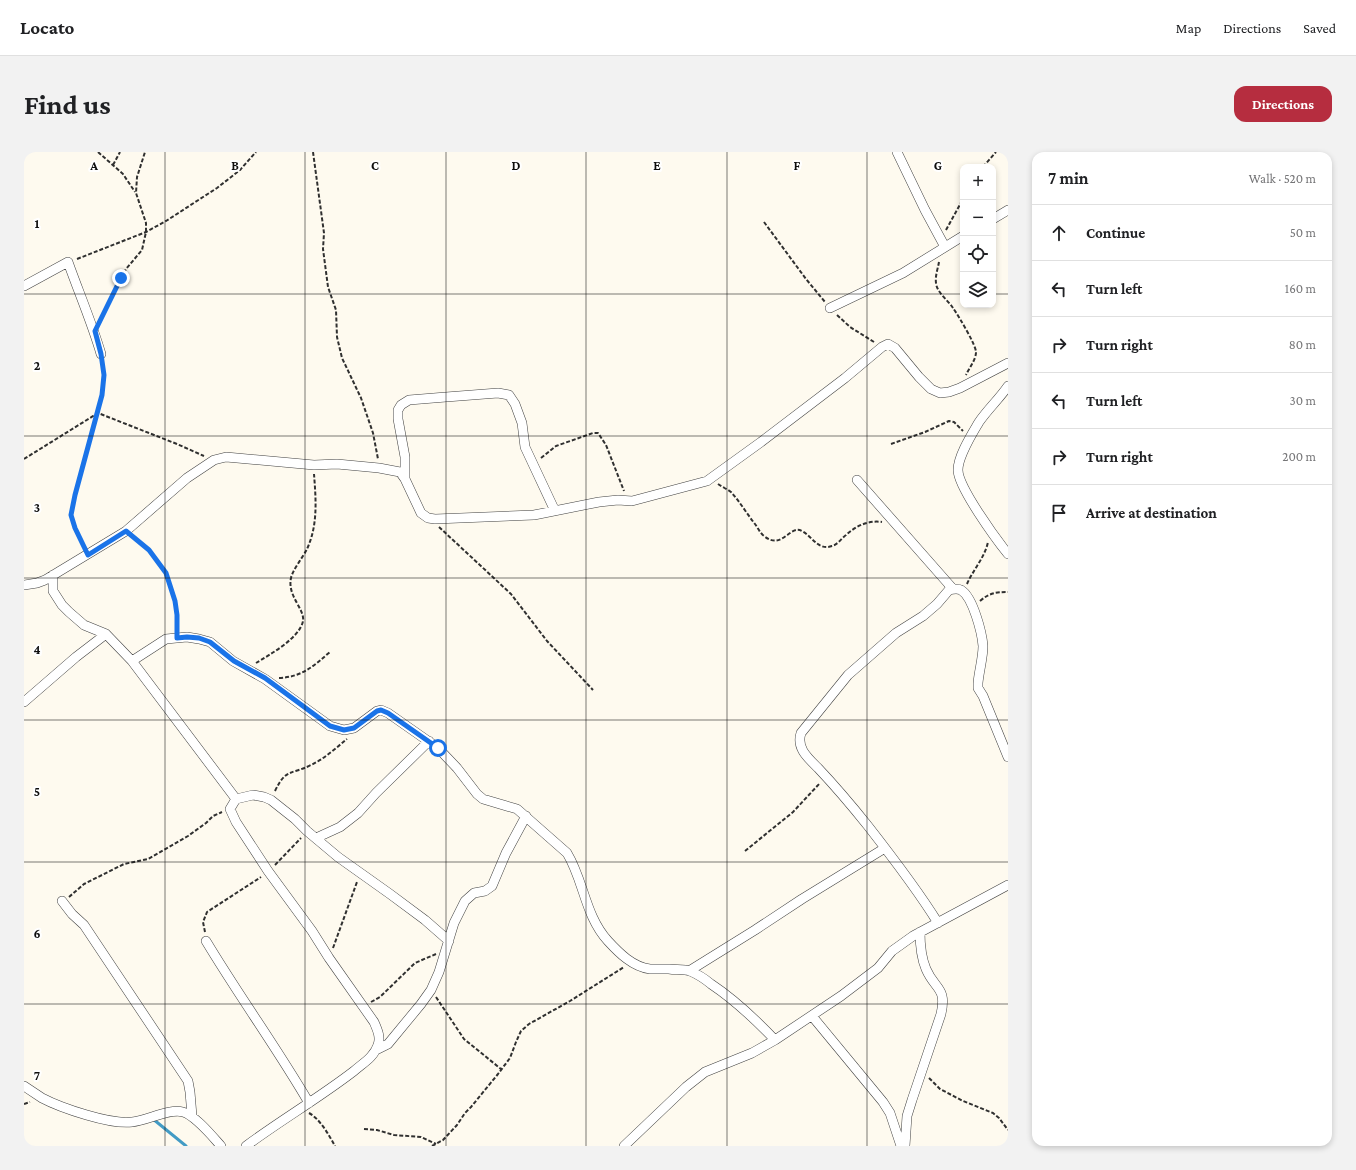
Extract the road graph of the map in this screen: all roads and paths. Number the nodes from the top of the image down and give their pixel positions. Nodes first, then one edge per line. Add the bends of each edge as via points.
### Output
1 (98, 152) edge
2 (120, 152) edge
3 (145, 152) edge
4 (256, 152) edge
5 (313, 152) edge
6 (897, 152) edge
7 (996, 152) edge
8 (986, 164) edge
9 (113, 165) junction
10 (136, 193) junction
11 (963, 200) edge
12 (1008, 210) edge
13 (996, 217) edge
14 (764, 222) dead end
15 (146, 232) junction
16 (960, 237) edge
17 (942, 245) junction
18 (68, 262) junction
19 (24, 286) edge
20 (830, 308) junction
21 (95, 331) junction
22 (882, 347) junction
23 (101, 354) joint
24 (1008, 363) edge
25 (1008, 367) edge
26 (1008, 386) edge
27 (960, 388) junction
28 (98, 414) junction
29 (969, 441) junction
30 (891, 444) dead end
31 (24, 459) edge
32 (214, 460) junction
33 (533, 463) junction
34 (314, 465) junction
35 (379, 468) junction
36 (405, 479) junction
37 (857, 480) dead end
38 (707, 481) junction
39 (632, 502) junction
40 (555, 511) junction
41 (428, 518) junction
42 (897, 524) junction
43 (126, 531) junction
44 (991, 531) junction
45 (1008, 554) edge
46 (88, 555) junction
47 (53, 575) junction
48 (24, 585) edge
49 (958, 590) junction
50 (1008, 592) edge
51 (973, 607) junction
52 (106, 634) junction
53 (177, 638) junction
54 (331, 651) dead end
55 (132, 661) junction
56 (247, 669) junction
57 (265, 678) junction
58 (593, 690) dead end
59 (24, 702) edge
60 (354, 728) junction
61 (429, 741) junction
62 (1008, 757) edge
63 (826, 776) junction
64 (236, 799) junction
65 (271, 800) junction
66 (230, 808) junction
67 (526, 816) junction
68 (307, 831) junction
69 (316, 838) junction
70 (885, 848) junction
71 (745, 851) dead end
72 (268, 872) junction
73 (361, 872) junction
74 (1008, 885) edge
75 (62, 901) joint
76 (938, 923) junction
77 (920, 932) junction
78 (206, 940) joint
79 (448, 945) junction
80 (329, 958) junction
81 (631, 962) junction
82 (689, 971) junction
83 (431, 990) junction
84 (363, 1006) junction
85 (812, 1016) junction
86 (775, 1040) junction
87 (376, 1050) junction
88 (502, 1069) junction
89 (922, 1071) junction
90 (24, 1086) edge
91 (309, 1103) junction
92 (297, 1112) junction
93 (192, 1116) junction
94 (364, 1129) dead end
95 (1008, 1130) edge
96 (436, 1144) junction
97 (221, 1146) edge
98 (246, 1146) edge
99 (335, 1146) edge
100 (432, 1146) edge
101 (624, 1146) edge
102 (901, 1146) edge
103 (905, 1146) edge

1 - 9 path
2 - 9 path
3 - 10 path via 137,177
4 - 15 path via 240,170 217,188
5 - 35 path via 328,287 336,310 337,337 342,358 374,432
6 - 17 street
7 - 8 path
9 - 10 path via 123,174
10 - 15 path via 146,223
11 - 17 path
12 - 13 street
14 - 20 path
15 - 18 path
15 - 21 path via 142,250 126,269
16 - 17 street
17 - 20 street via 903,272
17 - 27 path via 936,284 957,313 976,351
18 - 19 street
18 - 21 street
20 - 22 path via 850,327
21 - 23 street
22 - 27 street via 888,344 895,348 931,389 940,393
22 - 38 street via 845,378
23 - 28 path via 104,375
24 - 25 street
24 - 27 street
26 - 29 street via 980,421
28 - 31 path
28 - 32 path
28 - 46 path via 71,515
29 - 30 path via 958,424 949,421
29 - 44 street via 960,460 960,479
32 - 34 street via 235,457
32 - 43 street via 187,478
33 - 36 street via 525,447 522,423 509,395 498,393 409,400 398,410 405,457
33 - 39 path via 556,446 598,433 606,445 623,491
33 - 40 street
34 - 35 street via 337,464
34 - 56 path via 317,499 315,521 311,540 291,577 292,594 303,621 298,631 282,646
35 - 36 street via 400,472
36 - 41 street via 421,513
37 - 42 street
38 - 39 street
38 - 42 path via 715,482 730,492 764,536 773,540 782,540 797,529 819,546 827,548 868,522
39 - 40 street via 599,502
40 - 41 street via 534,515
41 - 58 path via 511,594 547,641
42 - 49 street
43 - 46 street
43 - 53 path via 149,550 166,573 175,601
44 - 45 street
44 - 49 path via 987,546
46 - 47 street
47 - 48 street via 37,583
47 - 52 street via 53,591 62,605 84,625
49 - 51 street
49 - 63 street via 946,593 923,616 896,633 848,675 801,732 801,749
50 - 51 path via 988,595
51 - 62 street via 982,634 983,648 978,688
52 - 55 street
52 - 59 street
53 - 55 street via 166,639
53 - 56 street via 199,638 210,642
54 - 57 path via 312,668 300,674 284,678
55 - 64 street
56 - 57 street
57 - 60 street via 330,726 344,730
60 - 61 street via 381,710
60 - 65 path via 350,736 324,757 312,765 287,774 280,781
61 - 67 street via 457,768 477,794 484,799 517,809
61 - 69 street via 358,813 340,827
63 - 70 street
63 - 71 path via 794,812
64 - 65 street via 253,795
64 - 66 street
65 - 68 street
66 - 72 street
66 - 75 path via 213,816 188,836 148,859 124,864 84,884
67 - 79 street via 506,853 495,882 489,889 474,893 465,901 454,923
67 - 81 street via 567,853 596,924 607,941
68 - 69 street
68 - 72 path
69 - 73 street
70 - 76 street via 920,893
70 - 82 street
72 - 78 path via 207,912 203,922
72 - 80 street
73 - 79 street via 425,920
73 - 80 path
74 - 76 street
75 - 93 street via 84,925 188,1081
76 - 77 street
77 - 85 street via 892,951 878,968
77 - 89 street via 923,961 943,994 944,1003
78 - 91 street
79 - 83 street
79 - 84 path via 415,963 380,997
80 - 84 street
81 - 82 street via 637,966
81 - 88 path via 601,983 529,1024 521,1031 510,1058
82 - 86 street via 729,996
83 - 87 street via 388,1044
83 - 88 path via 464,1039
84 - 87 street via 380,1038
85 - 86 street
85 - 102 street via 883,1102 890,1113
86 - 101 street via 752,1053 705,1072
87 - 91 street via 331,1089
88 - 96 path via 457,1125
89 - 95 path via 940,1089 999,1118
89 - 103 street via 907,1116
90 - 93 street via 50,1101 112,1121 132,1122 172,1112
91 - 92 street
92 - 98 street
92 - 99 path via 314,1116
93 - 97 street
94 - 96 path via 421,1137
96 - 100 path

